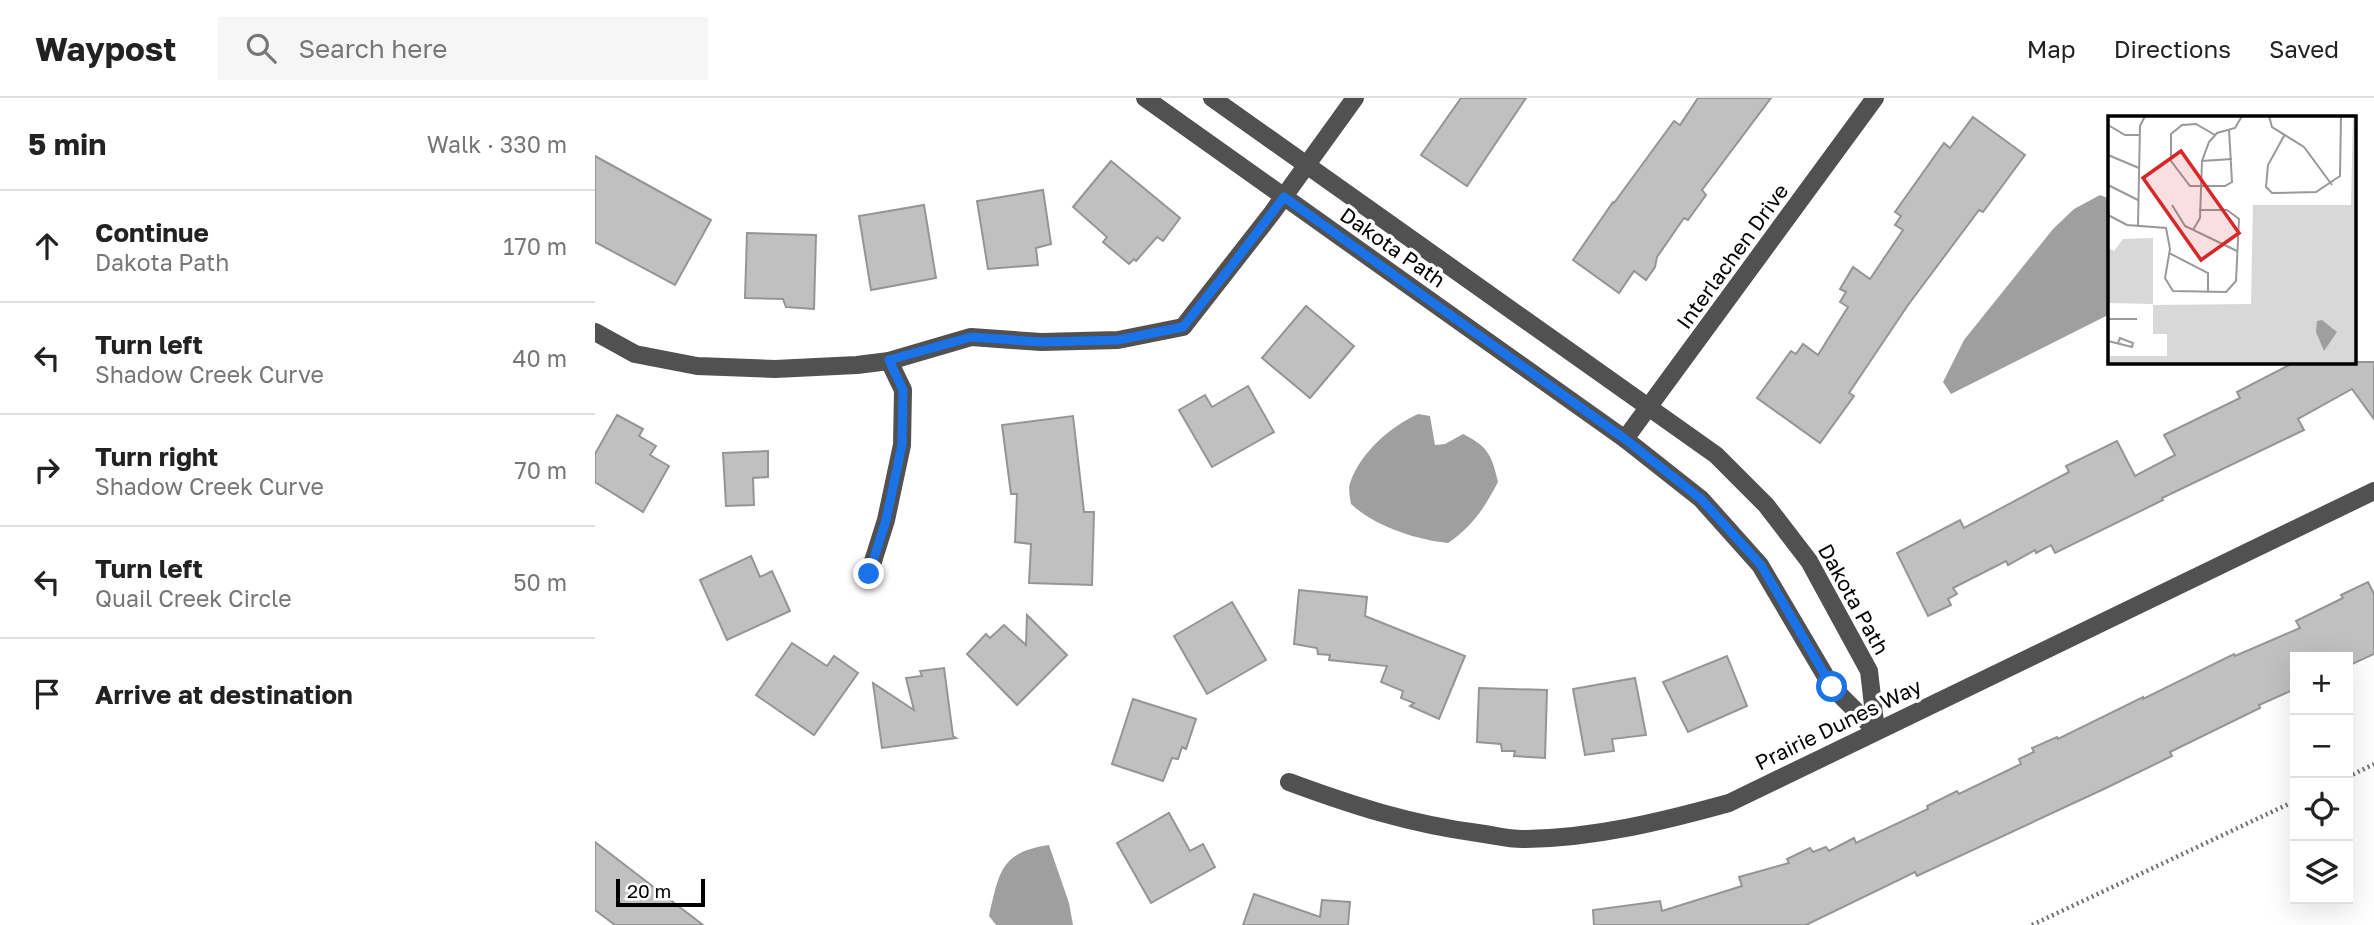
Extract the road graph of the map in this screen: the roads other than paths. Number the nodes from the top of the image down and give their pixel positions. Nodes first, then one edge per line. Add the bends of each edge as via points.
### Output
1 (1145, 98) edge
2 (1212, 98) edge
3 (1355, 98) edge
4 (1875, 98) edge
5 (1307, 164) junction
6 (1284, 197) junction
7 (595, 332) edge
8 (889, 360) junction
9 (1649, 408) junction
10 (1625, 439) junction
11 (2374, 491) edge
12 (869, 574) dead end
13 (1876, 731) junction
14 (1289, 782) dead end

1 - 6 street, Dakota Path
2 - 5 street, Dakota Path
3 - 5 street
4 - 9 street, Interlachen Drive
5 - 6 street
5 - 9 street, Dakota Path
6 - 8 street via 1183,327 1118,340 1041,342 971,337
6 - 10 street, Dakota Path
7 - 8 street via 635,354 697,366 775,369
8 - 12 street via 903,390 902,445
9 - 10 street, Interlachen Drive
9 - 13 street, Dakota Path via 1716,456 1766,505 1809,561 1869,671
10 - 13 street, Dakota Path via 1701,499 1761,565 1832,687
11 - 13 street, Prairie Dunes Way
13 - 14 street, Prairie Dunes Way via 1729,803 1662,822 1524,839 1429,827

